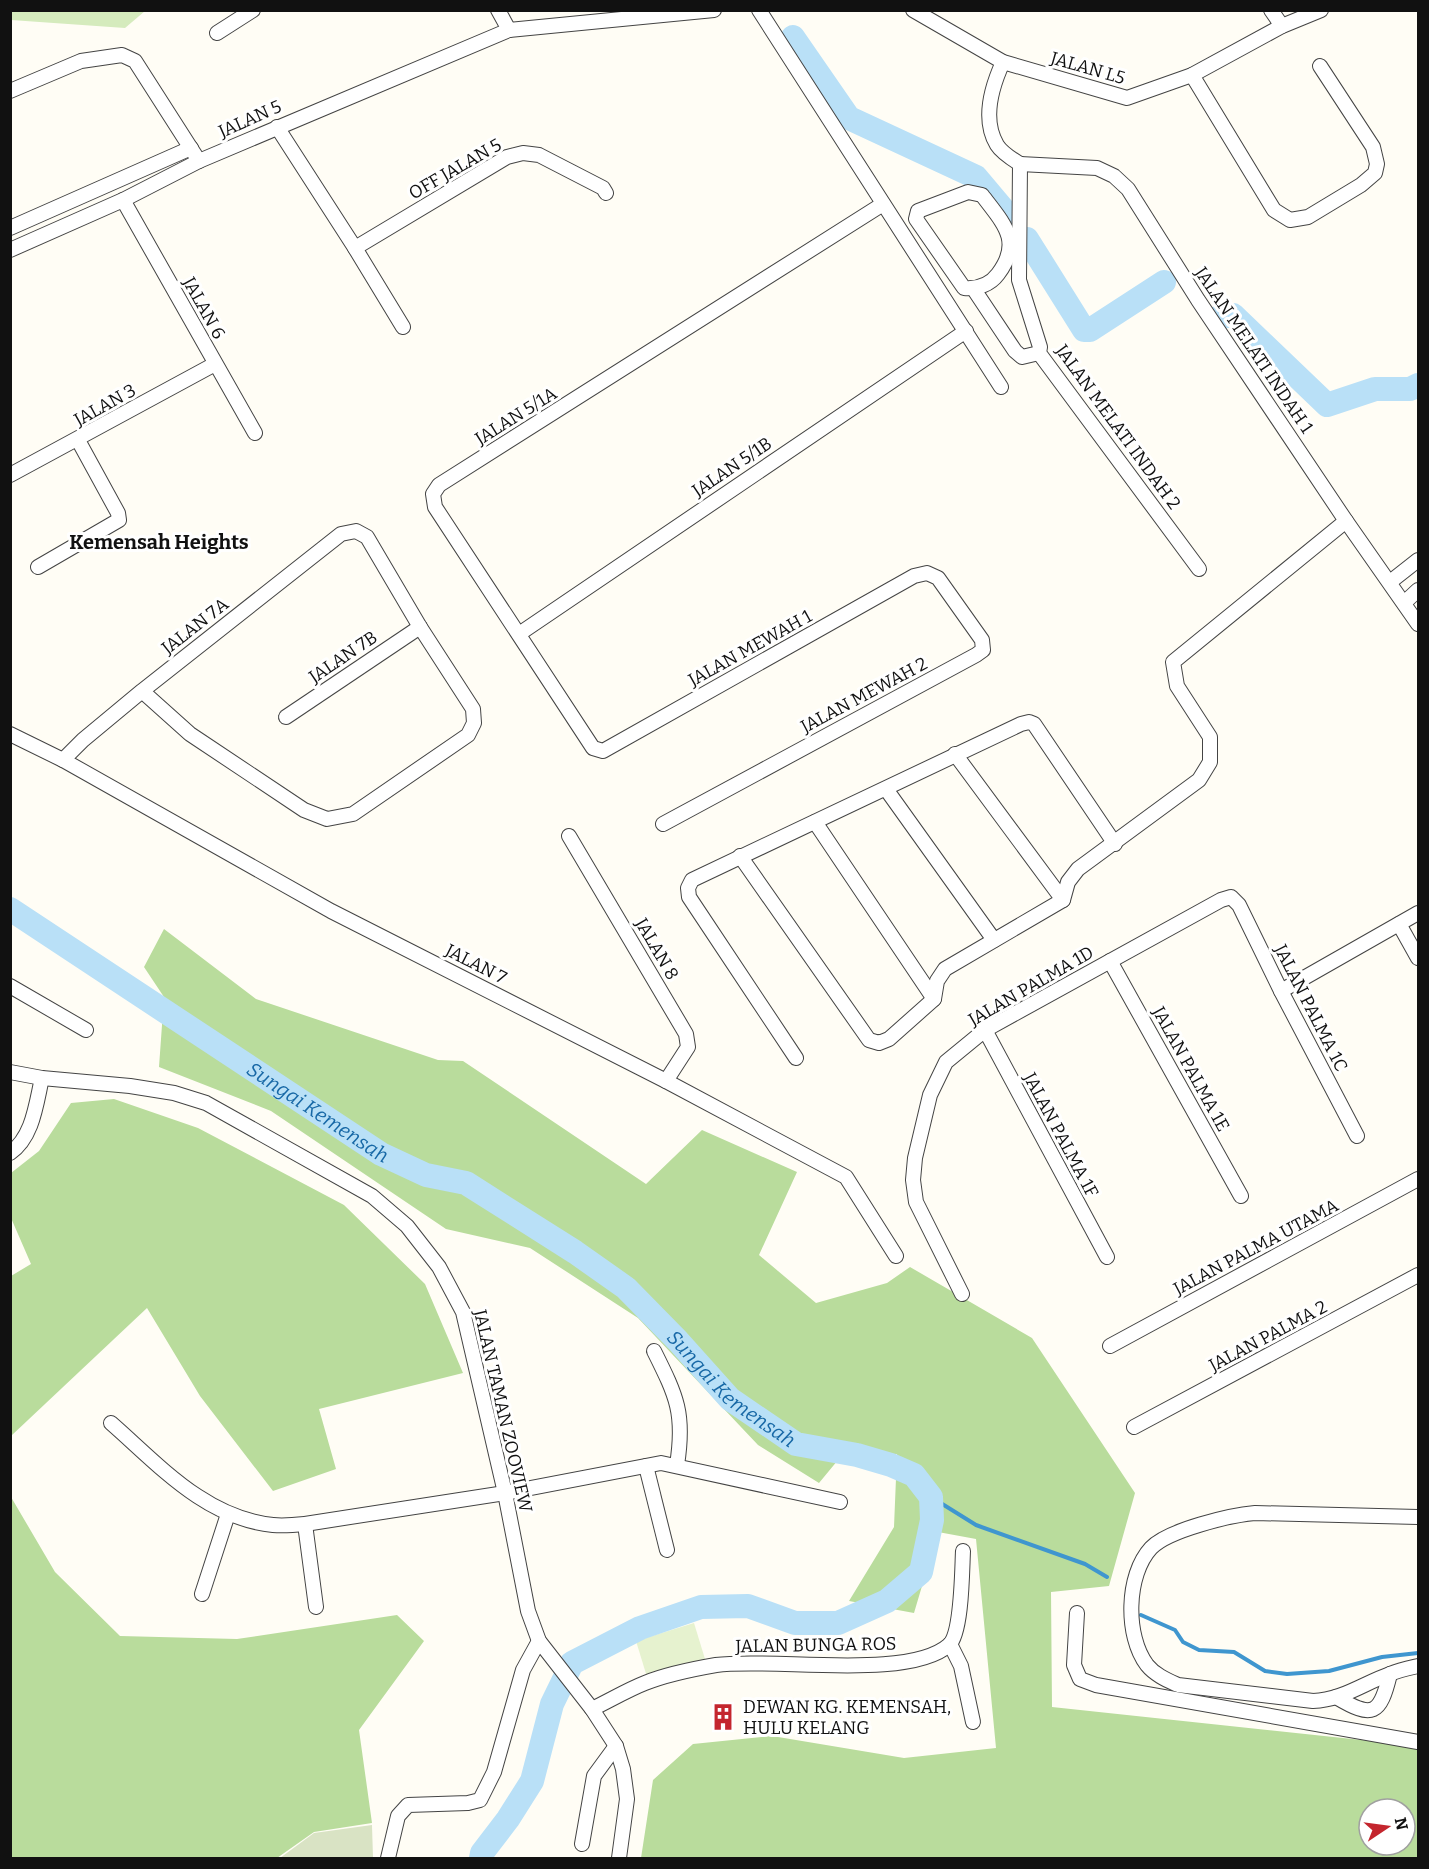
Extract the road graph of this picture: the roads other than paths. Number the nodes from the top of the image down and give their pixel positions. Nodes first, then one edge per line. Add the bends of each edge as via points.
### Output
1 (253, 10) edge
2 (498, 10) edge
3 (714, 10) edge
4 (759, 10) edge
5 (913, 10) edge
6 (1271, 10) edge
7 (1321, 10) edge
8 (698, 11) edge
9 (593, 16) edge
10 (1282, 26) junction
11 (508, 30) junction
12 (217, 33) dead end
13 (1004, 62) junction
14 (1320, 66) dead end
15 (1192, 75) junction
16 (10, 91) edge
17 (277, 127) junction
18 (191, 148) junction
19 (199, 161) junction
20 (1020, 164) junction
21 (606, 193) dead end
22 (123, 200) junction
23 (883, 204) junction
24 (10, 228) edge
25 (355, 248) junction
26 (10, 250) edge
27 (973, 288) junction
28 (403, 327) dead end
29 (966, 331) junction
30 (1039, 353) junction
31 (215, 364) junction
32 (1001, 387) dead end
33 (255, 433) dead end
34 (78, 440) junction
35 (10, 475) edge
36 (1346, 521) junction
37 (1419, 560) edge
38 (38, 567) dead end
39 (1199, 569) dead end
40 (914, 576) joint
41 (1390, 582) junction
42 (1419, 590) edge
43 (1404, 603) junction
44 (1419, 624) edge
45 (420, 627) junction
46 (519, 634) junction
47 (142, 691) junction
48 (286, 717) dead end
49 (10, 734) edge
50 (603, 751) joint
51 (955, 754) junction
52 (63, 760) junction
53 (886, 789) junction
54 (815, 822) junction
55 (663, 824) dead end
56 (569, 836) dead end
57 (1115, 844) junction
58 (740, 856) junction
59 (1231, 897) joint
60 (1063, 900) junction
61 (1419, 914) edge
62 (1399, 924) junction
63 (994, 940) junction
64 (1419, 958) edge
65 (1110, 961) junction
66 (10, 986) edge
67 (1281, 991) junction
68 (934, 999) junction
69 (86, 1030) dead end
70 (985, 1030) junction
71 (796, 1058) dead end
72 (10, 1072) edge
73 (42, 1078) junction
74 (666, 1081) junction
75 (1357, 1136) dead end
76 (13, 1148) edge
77 (1419, 1179) edge
78 (1241, 1196) dead end
79 (896, 1256) dead end
80 (1107, 1257) dead end
81 (1419, 1275) edge
82 (962, 1294) dead end
83 (1110, 1346) dead end
84 (654, 1351) dead end
85 (111, 1423) dead end
86 (1134, 1427) dead end
87 (646, 1466) junction
88 (677, 1466) junction
89 (505, 1493) junction
90 (840, 1502) dead end
91 (228, 1514) junction
92 (1419, 1517) edge
93 (305, 1524) junction
94 (667, 1550) dead end
95 (963, 1551) dead end
96 (202, 1594) dead end
97 (316, 1607) dead end
98 (1077, 1613) dead end
99 (539, 1641) junction
100 (950, 1644) junction
101 (1419, 1666) edge
102 (1390, 1674) junction
103 (1336, 1697) junction
104 (592, 1709) junction
105 (973, 1722) dead end
106 (1419, 1742) edge
107 (616, 1746) junction
108 (582, 1844) dead end
109 (388, 1858) edge
110 (619, 1858) edge

1 - 12 street
2 - 11 street
3 - 8 street
4 - 23 street
5 - 13 street, JALAN L5
6 - 10 street
7 - 10 street, JALAN L5
8 - 9 street
9 - 11 street
10 - 15 street, JALAN L5
11 - 17 street, JALAN 5
13 - 15 street, JALAN L5 via 1126,98
13 - 20 street via 994,82 990,125 998,146
14 - 15 street via 1373,147 1377,164 1375,173 1361,185 1308,217 1290,220 1274,210
16 - 18 street via 81,61 122,55 135,61
17 - 19 street, JALAN 5
17 - 25 street
18 - 19 street
18 - 24 street
19 - 22 street, JALAN 5
20 - 30 street, JALAN MELATI INDAH 2 via 1019,280
20 - 36 street, JALAN MELATI INDAH 1 via 1097,168 1128,189
21 - 25 street, OFF JALAN 5 via 538,154 523,153 507,157
22 - 26 street, JALAN 5
22 - 31 street, JALAN 6
23 - 29 street
23 - 46 street, JALAN 5/1A via 439,485 432,494 435,507
25 - 28 street
27 - 27 street via 993,281 1008,261 1011,244 1006,227 982,195 968,192 918,211 916,219 964,288
27 - 30 street via 1015,351 1022,357
29 - 32 street
29 - 46 street, JALAN 5/1B
30 - 39 street, JALAN MELATI INDAH 2
31 - 33 street, JALAN 6
31 - 34 street, JALAN 3
34 - 35 street, JALAN 3
34 - 38 street via 119,520
36 - 41 street, JALAN MELATI INDAH 1
36 - 57 street via 1173,662 1177,686 1210,737 1210,762 1199,780
37 - 41 street
40 - 50 street, JALAN MEWAH 1
40 - 55 street, JALAN MEWAH 2 via 927,573 938,578 982,640 983,650
41 - 43 street, JALAN MELATI INDAH 1
42 - 43 street
43 - 44 street, JALAN MELATI INDAH 1
45 - 47 street, JALAN 7A via 367,537 356,531 341,534
45 - 47 street via 473,709 474,723 468,735 353,814 327,819 304,810 189,734
45 - 48 street, JALAN 7B
46 - 50 street, JALAN 5/1A via 592,748
47 - 52 street, JALAN 7A
49 - 52 street, JALAN 7
51 - 53 street
51 - 57 street via 1021,724 1034,724
51 - 60 street
52 - 74 street, JALAN 7 via 332,911
53 - 54 street
53 - 63 street
54 - 58 street
54 - 68 street
56 - 74 street, JALAN 8 via 686,1034 688,1047
57 - 60 street via 1078,870 1068,882
58 - 68 street via 869,1040 879,1043 889,1039
58 - 71 street via 692,880 689,897
59 - 65 street, JALAN PALMA 1D
59 - 67 street, JALAN PALMA 1C via 1239,905
60 - 63 street
61 - 62 street
62 - 64 street
62 - 67 street
63 - 68 street via 945,969 937,981
65 - 70 street, JALAN PALMA 1D
65 - 78 street, JALAN PALMA 1E
66 - 69 street
67 - 75 street, JALAN PALMA 1C
70 - 80 street, JALAN PALMA 1F
70 - 82 street, JALAN PALMA 1D via 946,1062 934,1086 913,1180 916,1202
72 - 73 street, JALAN TAMAN ZOOVIEW
73 - 76 street via 27,1135
73 - 89 street, JALAN TAMAN ZOOVIEW via 130,1086 206,1103 372,1196 406,1226 440,1267 464,1312
74 - 79 street, JALAN 7 via 846,1177
77 - 83 street, JALAN PALMA UTAMA
81 - 86 street, JALAN PALMA 2
84 - 88 street via 679,1412
85 - 91 street via 192,1493
87 - 88 street
87 - 89 street
87 - 94 street
88 - 90 street
89 - 93 street
89 - 99 street, JALAN TAMAN ZOOVIEW via 528,1611
91 - 93 street via 274,1526
91 - 96 street
92 - 103 street via 1233,1515 1173,1535 1152,1547 1139,1567 1132,1590 1136,1641 1144,1661 1161,1677 1178,1686 1313,1701
93 - 97 street
95 - 100 street via 960,1607
98 - 106 street via 1074,1665 1080,1679
99 - 104 street, JALAN TAMAN ZOOVIEW
99 - 109 street via 523,1670 494,1772 480,1800 408,1805 398,1816
100 - 104 street, JALAN BUNGA ROS via 929,1655 872,1665 717,1665 646,1683
100 - 105 street via 961,1666
101 - 102 street
102 - 103 street
102 - 103 street via 1385,1694 1374,1708 1356,1709
104 - 107 street, JALAN TAMAN ZOOVIEW
107 - 108 street via 594,1776
107 - 110 street, JALAN TAMAN ZOOVIEW via 627,1799

